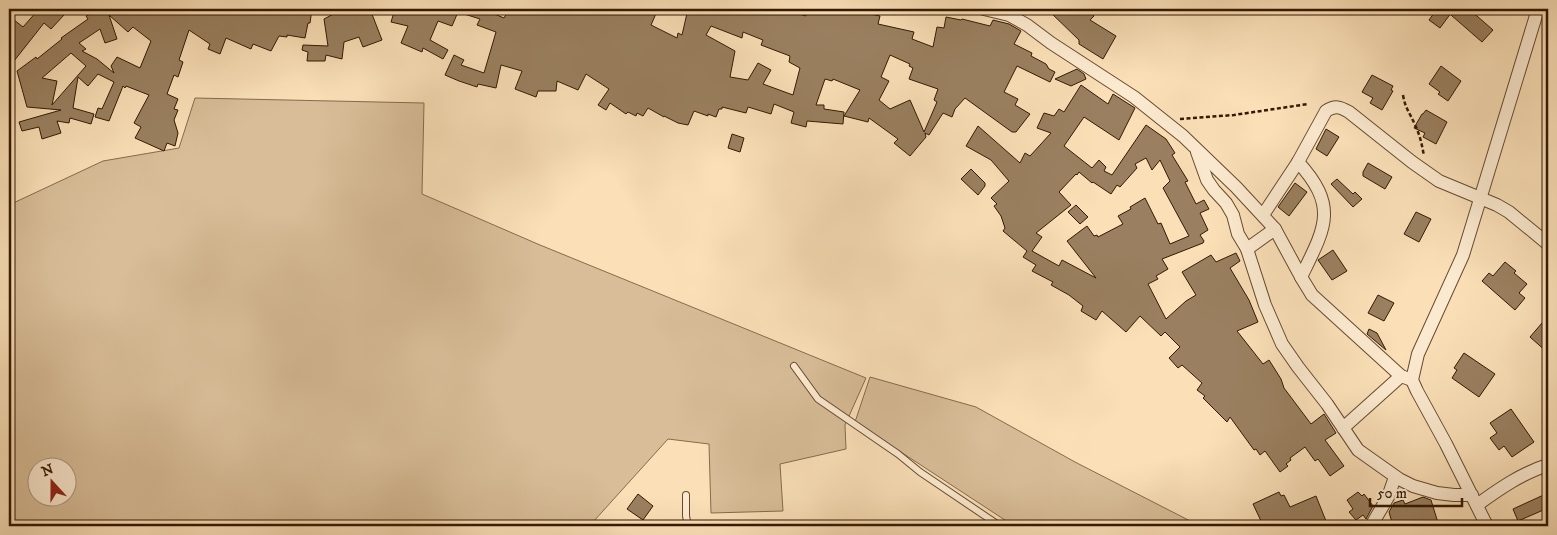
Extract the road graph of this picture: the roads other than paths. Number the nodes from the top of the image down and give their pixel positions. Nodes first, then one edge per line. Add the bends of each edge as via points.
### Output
1 (984, 9) edge
2 (1538, 9) edge
3 (1195, 147) junction
4 (1298, 162) junction
5 (1480, 199) junction
6 (1263, 215) junction
7 (1276, 229) junction
8 (1548, 244) edge
9 (1246, 249) junction
10 (1301, 277) junction
11 (794, 366) dead end
12 (1407, 378) junction
13 (1342, 428) junction
14 (1548, 465) edge
15 (1395, 477) junction
16 (686, 495) dead end
17 (1474, 500) junction
18 (688, 526) edge
19 (1000, 526) edge
20 (1371, 526) edge
21 (1487, 526) edge

1 - 3 street via 1009,15 1028,25 1134,97
2 - 5 street
3 - 6 street
3 - 9 street via 1207,180 1226,203
4 - 5 street via 1326,111 1340,108 1439,180
4 - 6 street
4 - 10 street via 1318,188 1324,214 1316,247
5 - 8 street via 1508,212
5 - 12 street via 1463,255
6 - 7 street
7 - 9 street
7 - 10 street
9 - 13 street via 1282,344
10 - 12 street via 1312,296
11 - 19 lane via 818,399
12 - 13 street
12 - 17 street via 1417,391
13 - 15 street via 1358,450
14 - 17 street
15 - 17 street via 1437,493
15 - 20 street via 1388,497
16 - 18 lane
17 - 21 street

